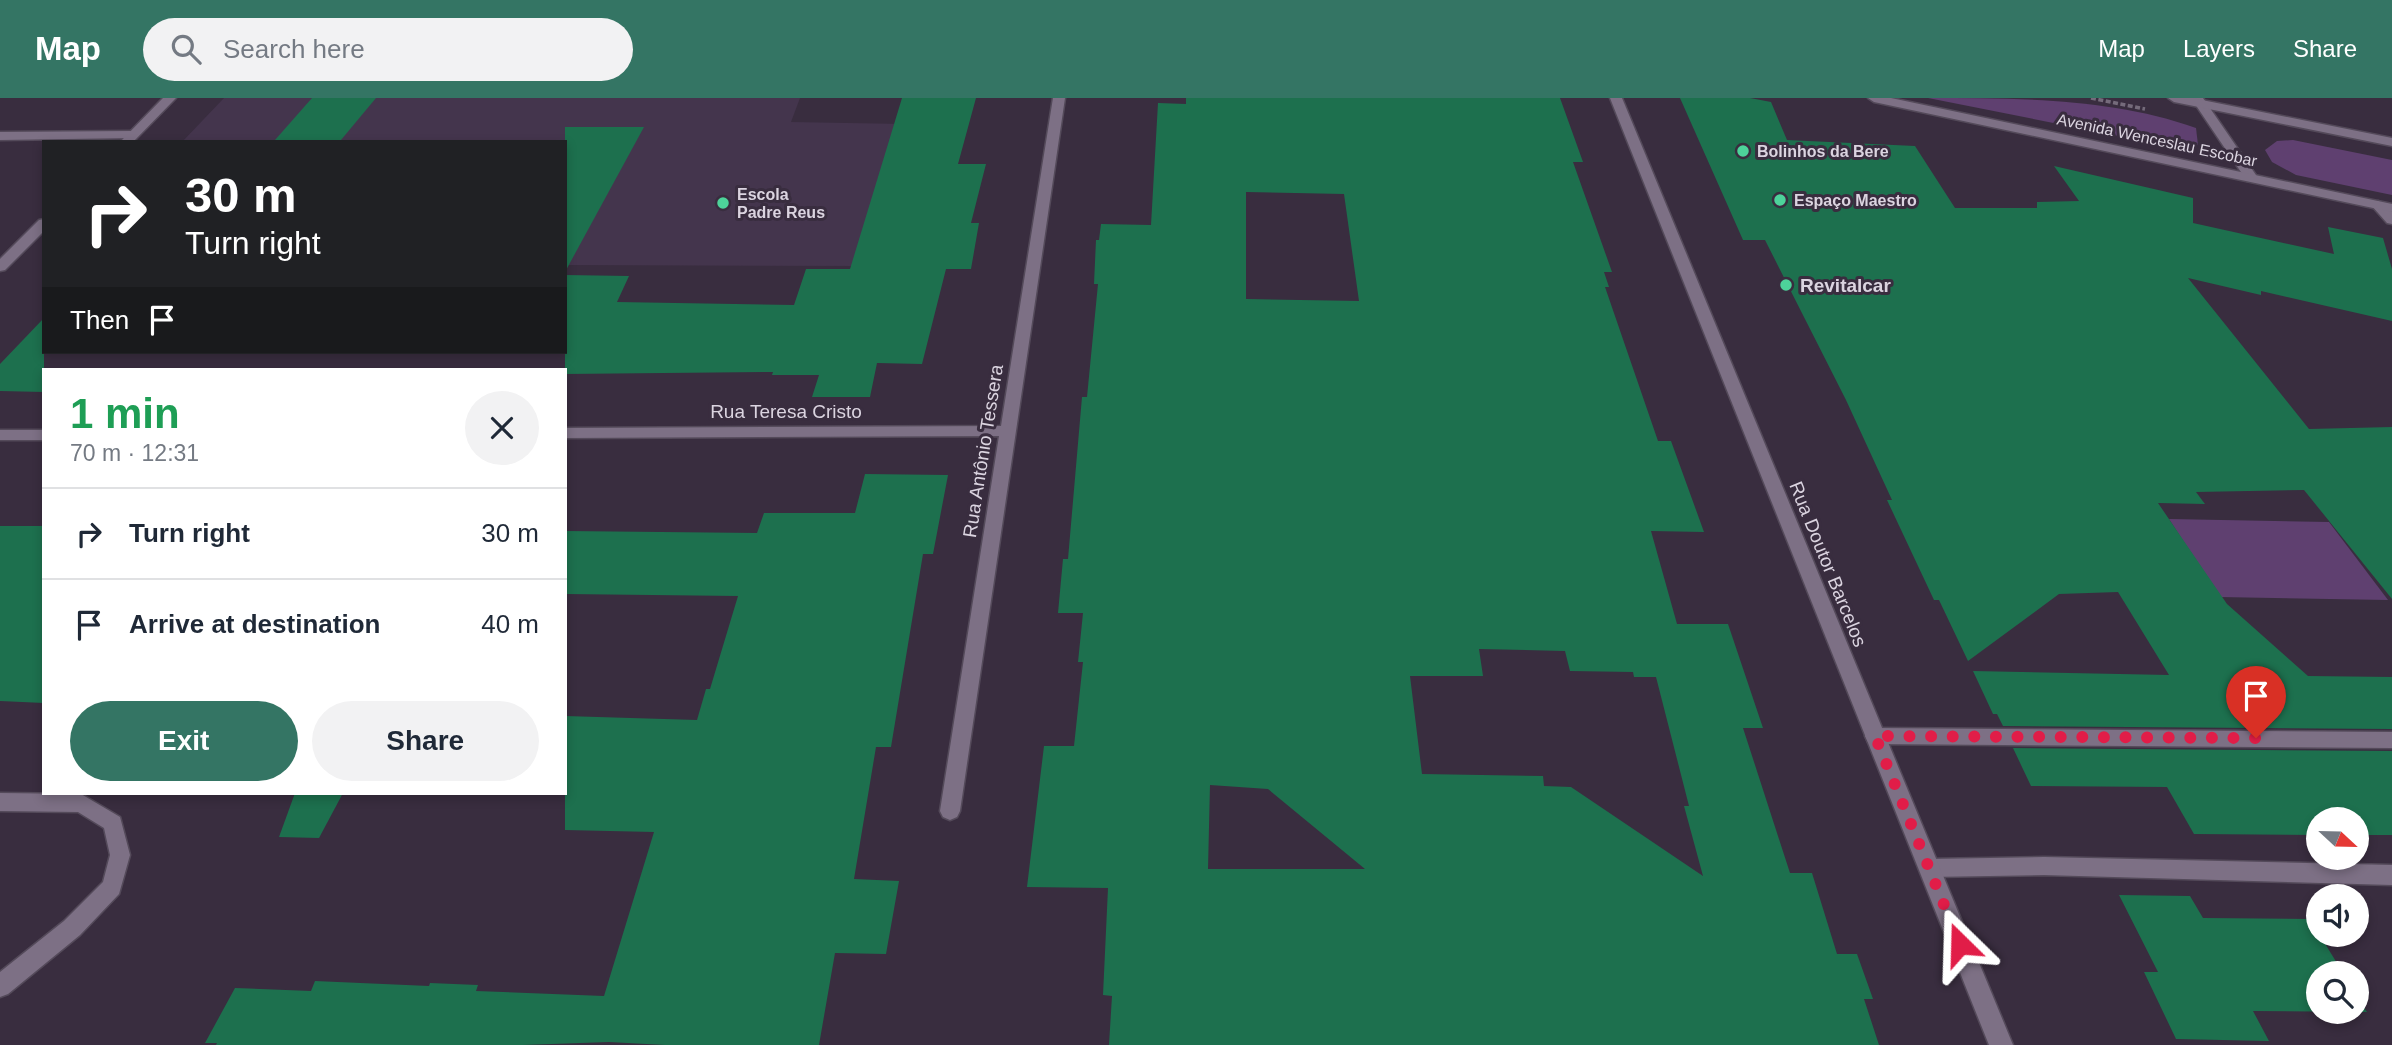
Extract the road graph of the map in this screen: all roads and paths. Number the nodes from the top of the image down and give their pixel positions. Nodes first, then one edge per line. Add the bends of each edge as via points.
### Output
1 (170, 98) edge
2 (1059, 98) edge
3 (1615, 98) edge
4 (1874, 98) edge
5 (2174, 98) edge
6 (2199, 101) edge
7 (0, 136) edge
8 (129, 139) edge
9 (2392, 142) edge
10 (2252, 178) junction
11 (2385, 206) edge
12 (2392, 219) edge
13 (42, 225) edge
14 (1, 266) edge
15 (1008, 431) junction
16 (567, 433) edge
17 (0, 435) edge
18 (42, 435) edge
19 (1875, 736) junction
20 (2392, 740) edge
21 (0, 802) edge
22 (950, 811) dead end
23 (1929, 868) junction
24 (2392, 875) edge
25 (0, 986) edge
26 (2001, 1045) edge

1 - 8 street
2 - 15 street, Rua Antônio Tessera
3 - 19 street, Rua Doutor Barcelos
4 - 10 street, Avenida Wenceslau Escobar
5 - 6 street
6 - 9 street
6 - 10 street
7 - 8 street
10 - 11 street, Avenida Wenceslau Escobar
11 - 12 street
13 - 14 street
15 - 16 street, Rua Teresa Cristo
15 - 22 street, Rua Antônio Tessera
17 - 18 street
19 - 20 street
19 - 23 street, Rua Doutor Barcelos
21 - 25 street via 81,803 113,823 120,855 112,887 72,928
23 - 24 street via 2044,866
23 - 26 street, Rua Doutor Barcelos

